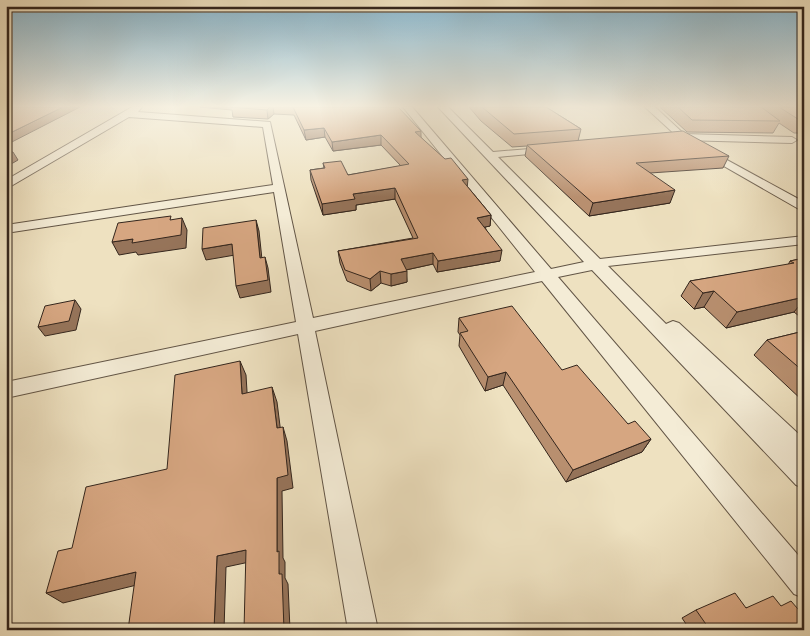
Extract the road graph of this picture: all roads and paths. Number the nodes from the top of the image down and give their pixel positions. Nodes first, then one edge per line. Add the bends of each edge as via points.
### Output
1 (90, 137) edge
2 (269, 137) edge
3 (431, 137) edge
4 (471, 137) edge
5 (479, 137) edge
6 (681, 137) junction
7 (787, 137) edge
8 (662, 139) edge
9 (792, 140) junction
10 (804, 147) edge
11 (565, 148) edge
12 (497, 154) junction
13 (6, 185) edge
14 (278, 188) junction
15 (804, 208) edge
16 (6, 229) edge
17 (804, 240) edge
18 (602, 264) junction
19 (546, 275) junction
20 (306, 326) junction
21 (6, 390) edge
22 (804, 454) edge
23 (804, 477) edge
24 (804, 584) edge
25 (363, 630) edge

1 - 13 street
2 - 14 street
3 - 19 street
4 - 18 street
5 - 12 street
6 - 8 street
6 - 9 street
6 - 15 street
7 - 9 street
9 - 10 street
11 - 12 street
12 - 18 street
14 - 16 street
14 - 20 street
17 - 18 street
18 - 19 street
18 - 22 street
18 - 23 street
19 - 20 street
19 - 24 street
20 - 21 street
20 - 25 street

